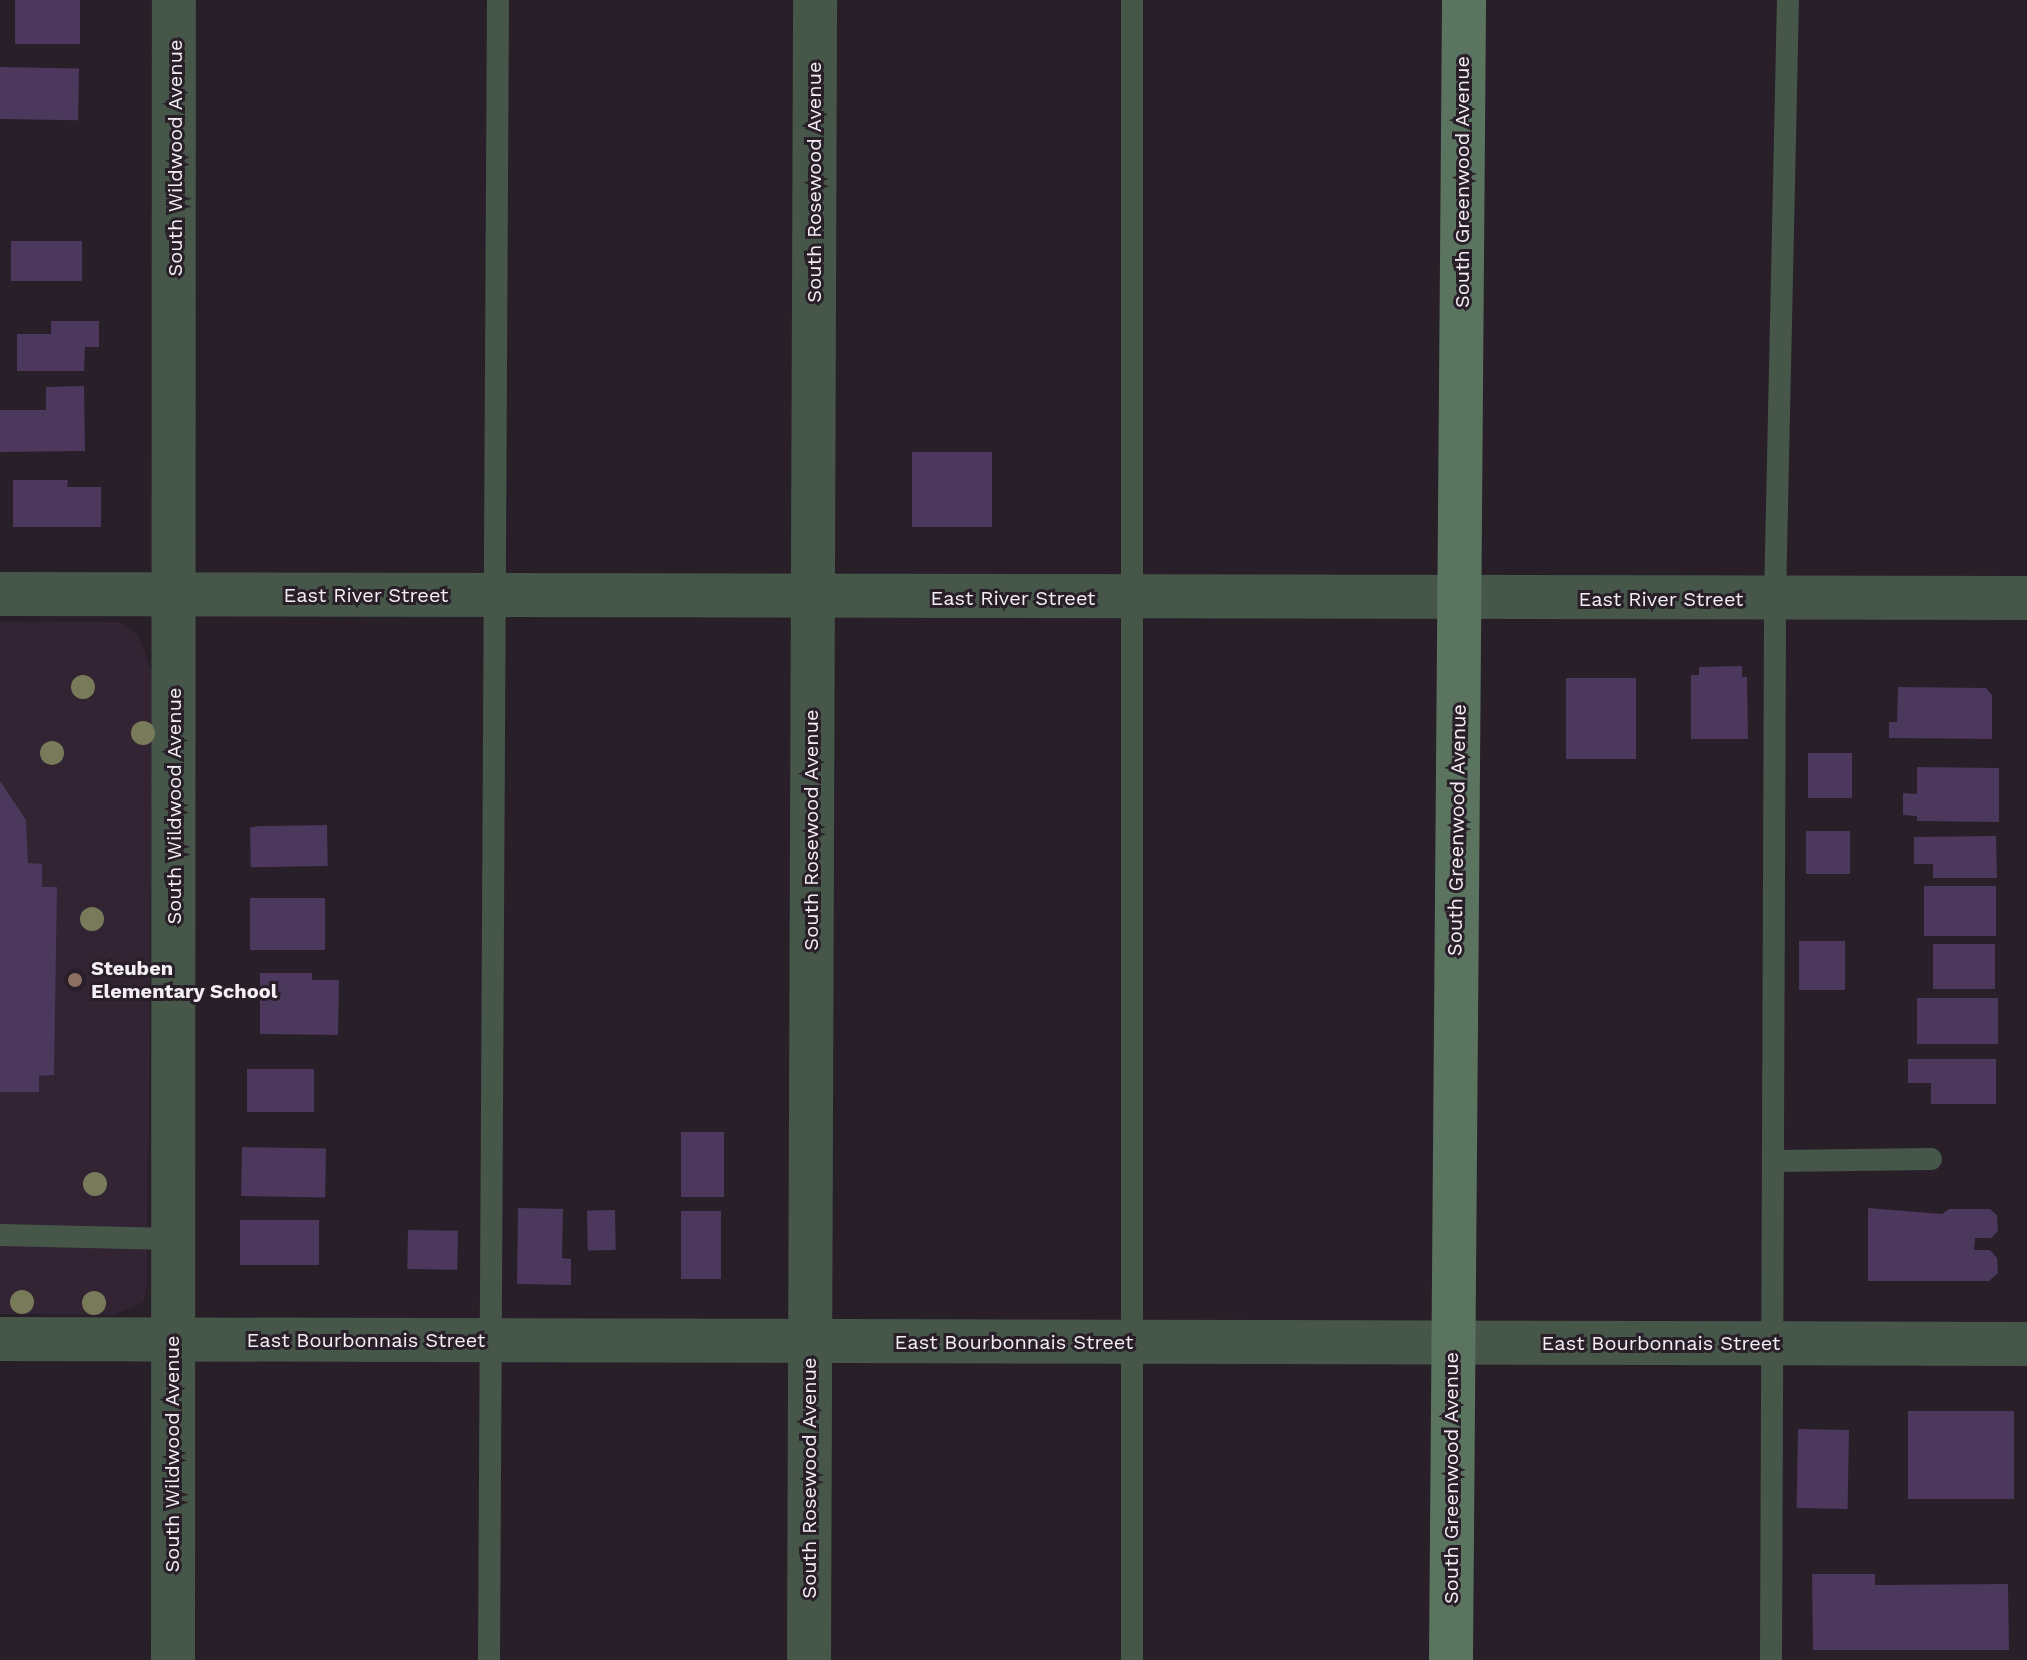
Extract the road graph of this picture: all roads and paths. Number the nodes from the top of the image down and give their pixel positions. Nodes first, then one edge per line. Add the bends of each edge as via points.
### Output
1 (174, 0) edge
2 (498, 0) edge
3 (815, 0) edge
4 (1132, 0) edge
5 (1464, 0) edge
6 (1788, 0) edge
7 (0, 594) edge
8 (176, 595) junction
9 (495, 596) junction
10 (812, 597) junction
11 (1131, 598) junction
12 (2027, 598) edge
13 (1459, 599) junction
14 (1775, 599) junction
15 (1931, 1159) dead end
16 (1773, 1161) junction
17 (0, 1235) edge
18 (172, 1239) junction
19 (0, 1339) edge
20 (171, 1340) junction
21 (491, 1340) junction
22 (810, 1341) junction
23 (1132, 1342) junction
24 (1452, 1343) junction
25 (1772, 1344) junction
26 (2027, 1344) edge
27 (173, 1660) edge
28 (489, 1660) edge
29 (809, 1660) edge
30 (1132, 1660) edge
31 (1451, 1660) edge
32 (1771, 1660) edge

1 - 8 street, South Wildwood Avenue
2 - 9 lane
3 - 10 street, South Rosewood Avenue
4 - 11 lane
5 - 13 street, South Greenwood Avenue
6 - 14 lane
7 - 8 street, East River Street
8 - 9 street, East River Street
8 - 18 street, South Wildwood Avenue
9 - 10 street, East River Street
9 - 21 lane
10 - 11 street, East River Street
10 - 22 street, South Rosewood Avenue
11 - 13 street, East River Street
11 - 23 lane
12 - 14 street, East River Street
13 - 14 street, East River Street
13 - 24 street, South Greenwood Avenue
14 - 16 lane
15 - 16 lane
16 - 25 lane
17 - 18 lane
18 - 20 street, South Wildwood Avenue
19 - 20 street, East Bourbonnais Street
20 - 21 street, East Bourbonnais Street
20 - 27 street, South Wildwood Avenue
21 - 22 street, East Bourbonnais Street
21 - 28 lane
22 - 23 street, East Bourbonnais Street
22 - 29 street, South Rosewood Avenue
23 - 24 street, East Bourbonnais Street
23 - 30 lane
24 - 25 street, East Bourbonnais Street
24 - 31 street, South Greenwood Avenue
25 - 26 street, East Bourbonnais Street
25 - 32 lane

